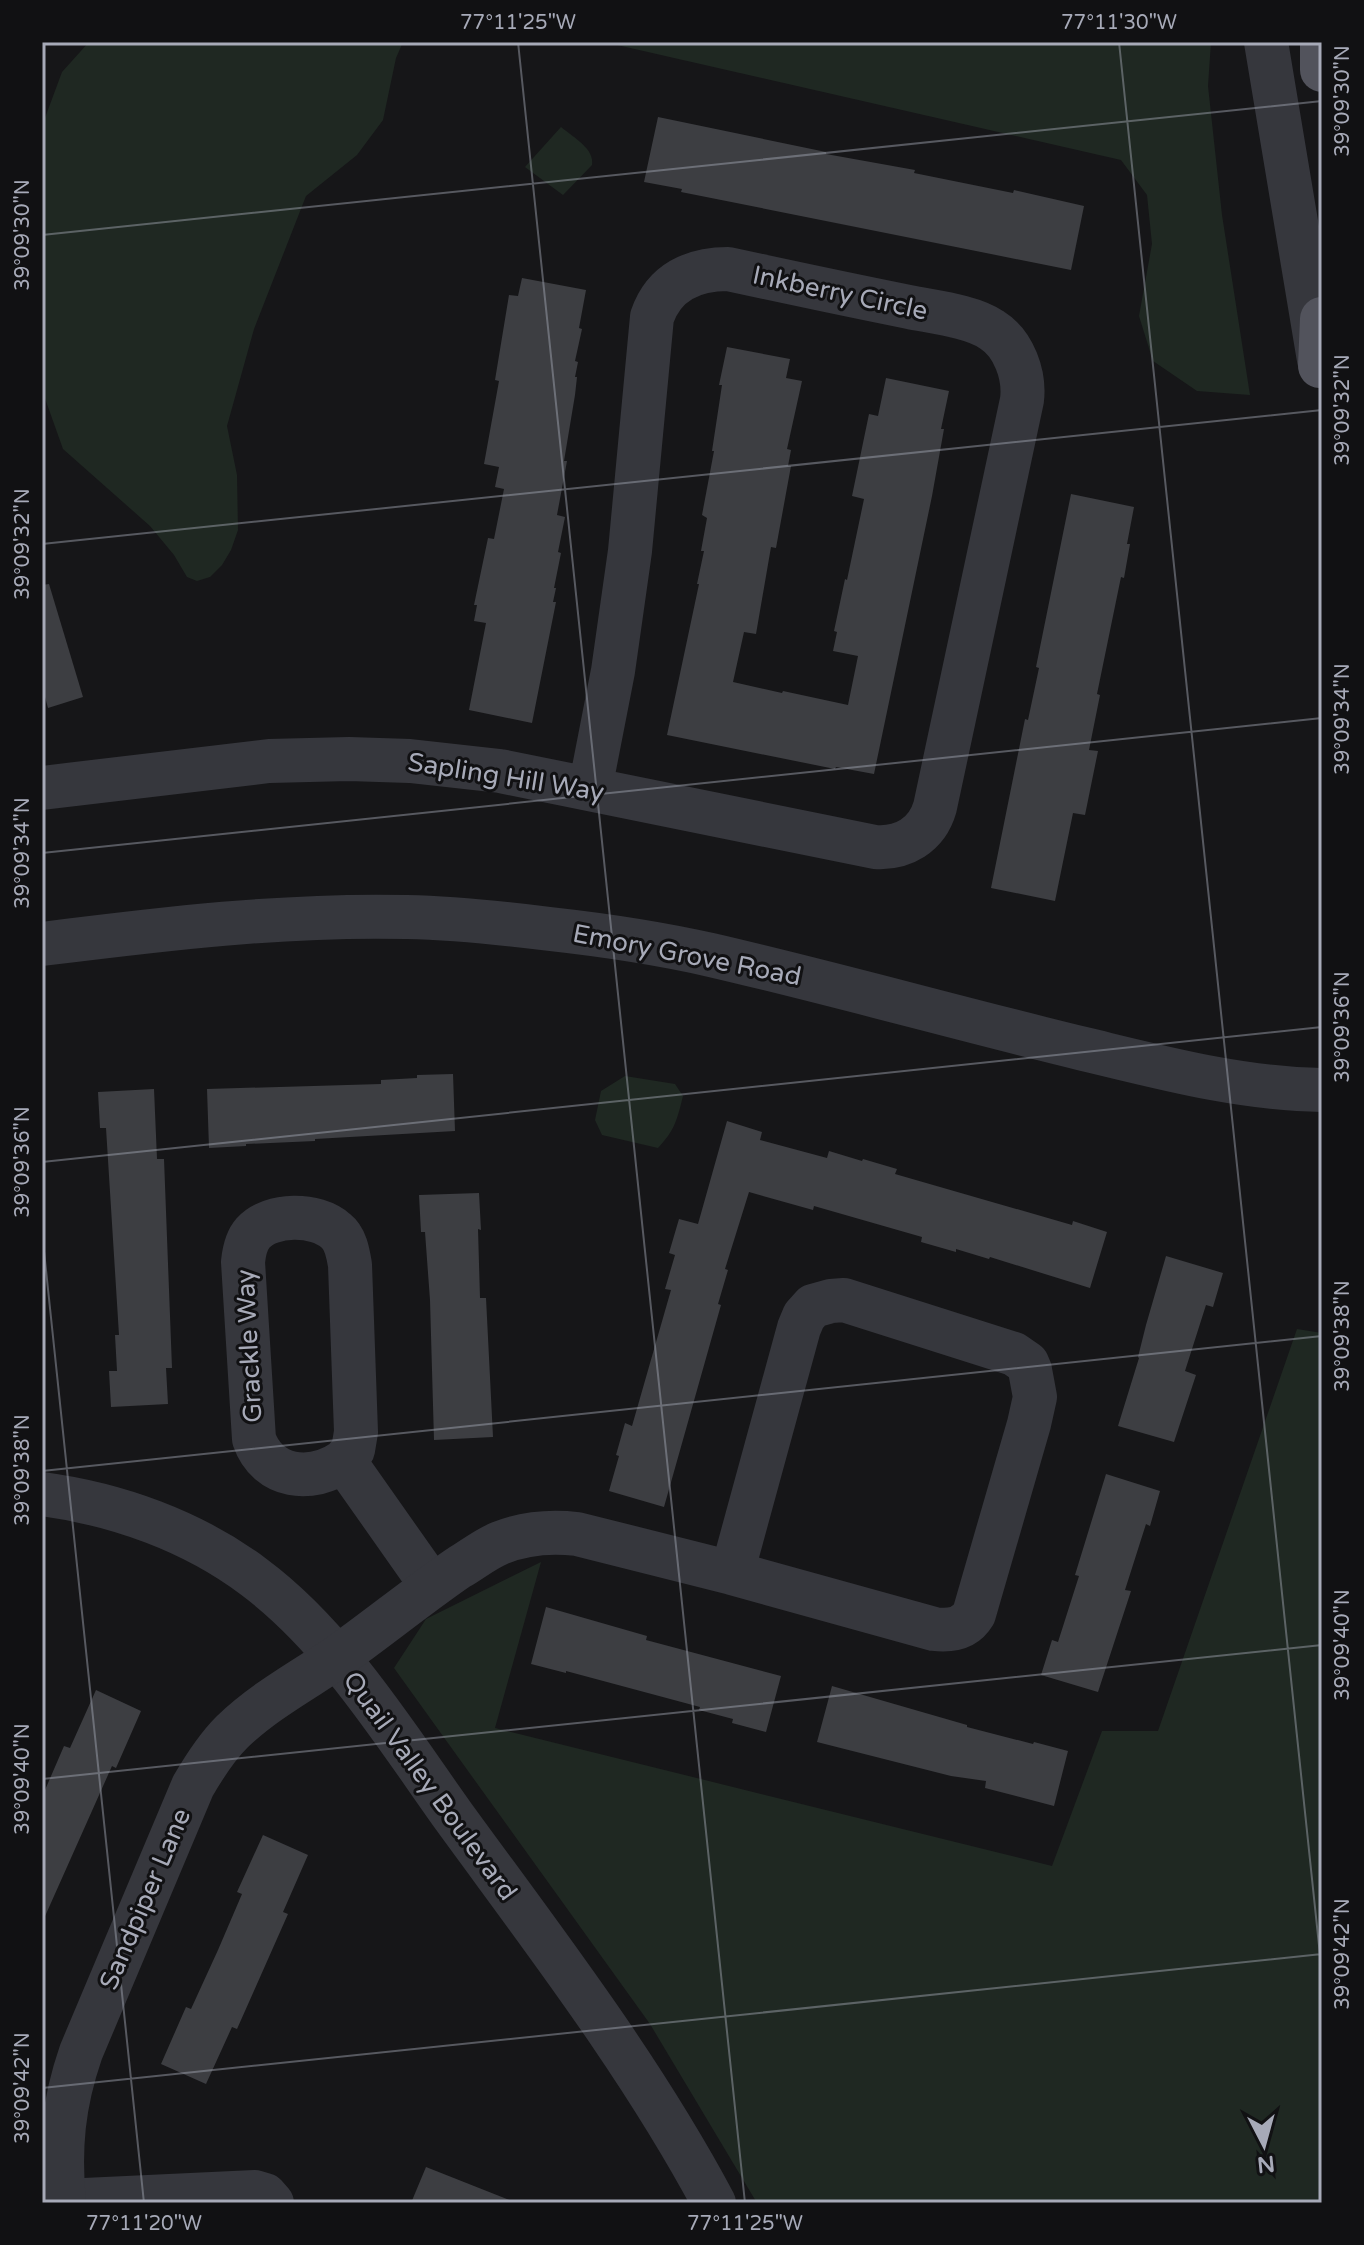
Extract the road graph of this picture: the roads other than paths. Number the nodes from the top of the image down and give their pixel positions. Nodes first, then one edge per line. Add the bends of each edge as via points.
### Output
1 (1266, 42) edge
2 (1322, 42) edge
3 (1322, 70) edge
4 (1322, 319) edge
5 (1321, 372) edge
6 (42, 788) edge
7 (590, 789) junction
8 (916, 836) joint
9 (42, 944) edge
10 (1322, 1090) edge
11 (344, 1461) junction
12 (42, 1494) edge
13 (732, 1573) junction
14 (432, 1586) junction
15 (336, 1658) junction
16 (64, 2202) edge
17 (272, 2203) edge
18 (714, 2203) edge

1 - 5 street
2 - 3 main road
4 - 5 main road
6 - 7 street, Sapling Hill Way via 237,764 349,759 459,765
7 - 8 street, Sapling Hill Way via 875,847 899,845
7 - 8 street, Inkberry Circle via 630,551 653,313 667,290 682,279 728,269 984,325 1003,339 1019,369 1022,400 938,797 929,822
9 - 10 street, Emory Grove Road via 333,918 518,925 712,955 1199,1076
11 - 11 street, Grackle Way via 353,1450 356,1432 347,1248 338,1232 320,1222 285,1219 256,1230 243,1262 254,1439 265,1460 283,1471 312,1475
11 - 14 street
12 - 15 street, Quail Valley Boulevard via 137,1516 204,1546 276,1594
13 - 13 street, Sandpiper Lane via 799,1328 813,1306 837,1300 869,1307 1014,1354 1027,1363 1035,1391 1029,1424 974,1614 963,1626 934,1629
13 - 14 street, Sandpiper Lane via 551,1532 494,1545
14 - 15 street, Sandpiper Lane
15 - 16 street, Sandpiper Lane via 233,1731 193,1786 75,2069 62,2138
15 - 18 street, Quail Valley Boulevard via 604,2027
16 - 17 street, Sandpiper Lane via 255,2192

